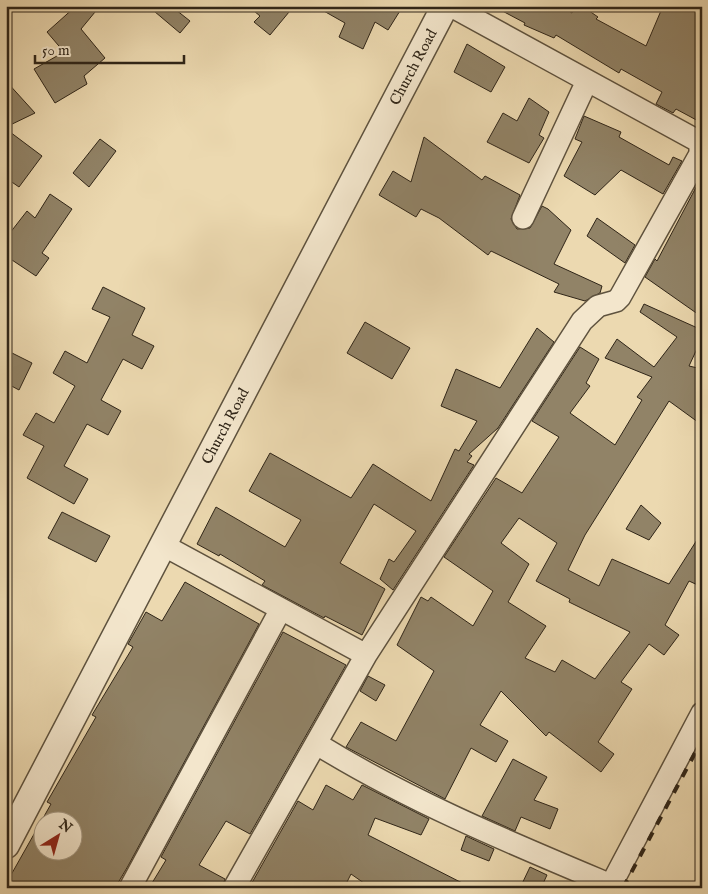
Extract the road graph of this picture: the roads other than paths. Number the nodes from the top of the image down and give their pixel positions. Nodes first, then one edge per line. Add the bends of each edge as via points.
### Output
1 (445, 6) edge
2 (451, 6) edge
3 (587, 81) junction
4 (523, 218) dead end
5 (163, 545) junction
6 (280, 609) junction
7 (366, 655) junction
8 (702, 712) edge
9 (317, 744) junction
10 (6, 845) edge
11 (610, 886) edge
12 (130, 888) edge
13 (234, 888) edge

1 - 5 street, Church Road
2 - 3 street
3 - 4 street
3 - 7 street via 696,140 700,154 620,297 598,306 582,321
5 - 6 street
5 - 10 street, Church Road
6 - 7 street
6 - 12 street
7 - 9 street
8 - 11 street
9 - 11 street via 365,772 508,842
9 - 13 street

